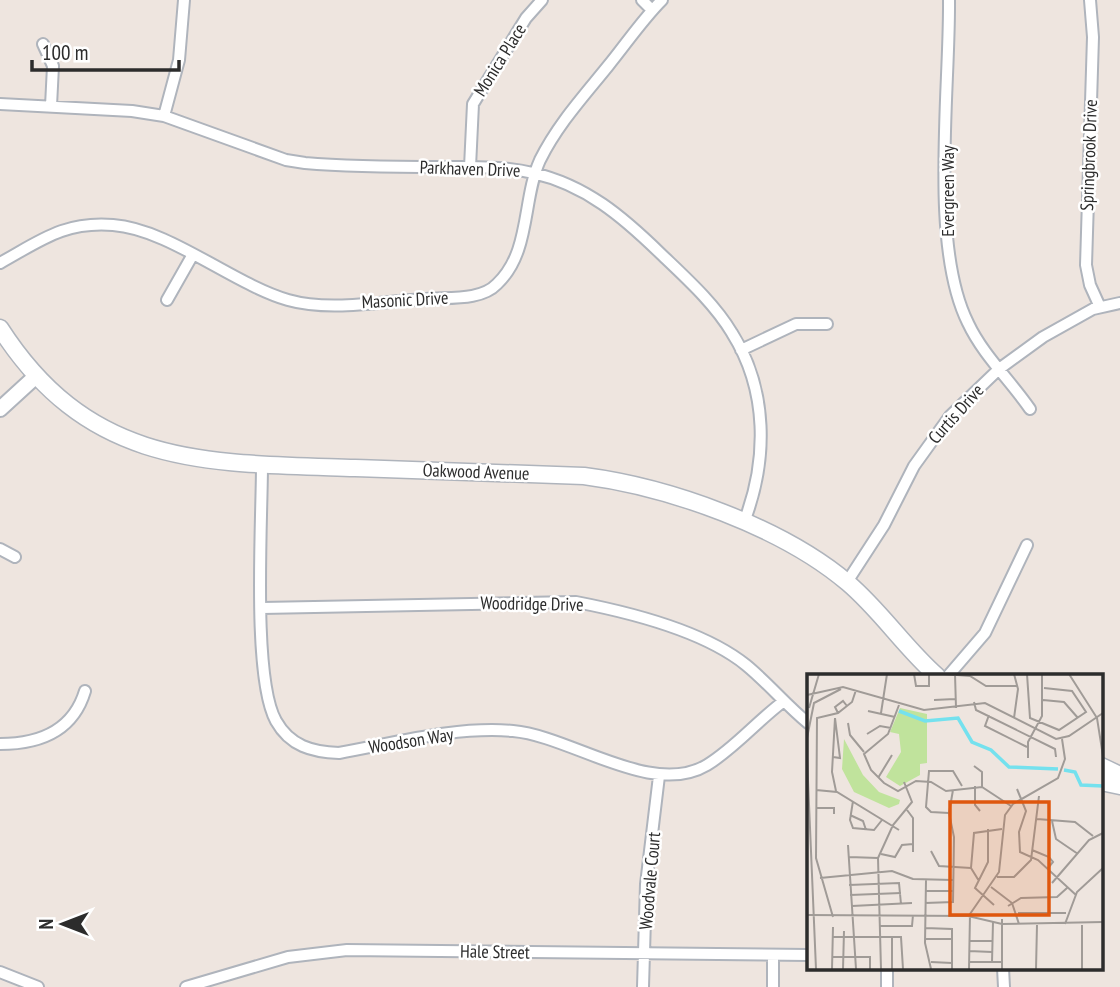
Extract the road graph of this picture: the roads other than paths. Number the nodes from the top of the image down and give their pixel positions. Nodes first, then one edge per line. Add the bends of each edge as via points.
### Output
1 (184, 0) edge
2 (542, 0) edge
3 (642, 0) edge
4 (662, 0) edge
5 (949, 0) edge
6 (1090, 0) edge
7 (652, 10) junction
8 (43, 44) dead end
9 (0, 103) edge
10 (51, 106) junction
11 (164, 116) junction
12 (470, 167) junction
13 (536, 173) junction
14 (192, 256) junction
15 (0, 262) edge
16 (167, 300) dead end
17 (1120, 303) edge
18 (1100, 307) junction
19 (827, 324) dead end
20 (0, 328) edge
21 (741, 349) junction
22 (999, 369) junction
23 (35, 377) junction
24 (0, 409) edge
25 (1030, 409) dead end
26 (262, 465) junction
27 (744, 522) junction
28 (1027, 545) dead end
29 (0, 549) edge
30 (15, 557) dead end
31 (847, 582) junction
32 (262, 608) junction
33 (935, 674) edge
34 (950, 674) edge
35 (85, 691) dead end
36 (784, 701) junction
37 (807, 722) edge
38 (0, 744) edge
39 (1102, 766) edge
40 (1120, 775) edge
41 (659, 776) junction
42 (1102, 782) edge
43 (1120, 786) edge
44 (644, 954) junction
45 (773, 955) junction
46 (807, 955) edge
47 (0, 972) edge
48 (38, 987) edge
49 (186, 987) edge
50 (643, 987) edge
51 (773, 987) edge

1 - 11 street via 179,60
2 - 12 street, Monica Place via 472,104
3 - 7 street
4 - 7 street, Masonic Drive
5 - 22 street, Evergreen Way via 946,167 951,276 967,323
6 - 18 street, Springbrook Drive via 1093,37 1086,265
7 - 13 street, Masonic Drive via 570,110
8 - 10 street via 53,66
9 - 10 street, Parkhaven Drive
10 - 11 street, Parkhaven Drive
11 - 12 street, Parkhaven Drive via 286,160 343,166
12 - 13 street, Parkhaven Drive
13 - 14 street, Masonic Drive via 508,271 490,290 468,296 300,302 265,291
13 - 21 street, Parkhaven Drive via 571,184 624,220 711,305
14 - 15 street, Masonic Drive via 129,227 111,225 69,227
14 - 16 street
17 - 18 street, Curtis Drive
18 - 22 street, Curtis Drive via 1069,321
19 - 21 street via 796,324
20 - 23 main road, Oakwood Avenue
21 - 27 street, Parkhaven Drive via 754,380 761,439 754,497
22 - 25 street, Evergreen Way
22 - 31 street, Curtis Drive via 930,442
23 - 24 street
23 - 26 main road, Oakwood Avenue via 63,402 122,438 189,458
26 - 27 main road, Oakwood Avenue via 618,480
26 - 32 street, Woodson Way
27 - 31 main road, Oakwood Avenue via 778,537
28 - 34 street via 985,633
29 - 30 street
31 - 33 main road, Oakwood Avenue
32 - 36 street, Woodridge Drive via 576,602 623,612 710,643 745,664
32 - 41 street, Woodson Way via 269,701 276,720 303,747 339,753 474,730 514,731
35 - 38 street via 80,708 57,733
36 - 37 street, Woodridge Drive
36 - 41 street, Woodson Way via 703,768
39 - 40 main road
41 - 44 street, Woodvale Court via 646,884
42 - 43 main road
44 - 45 street, Hale Street
44 - 49 street, Hale Street via 313,952
44 - 50 street, Woodvale Court
45 - 46 street, Hale Street
45 - 51 street
47 - 48 street

